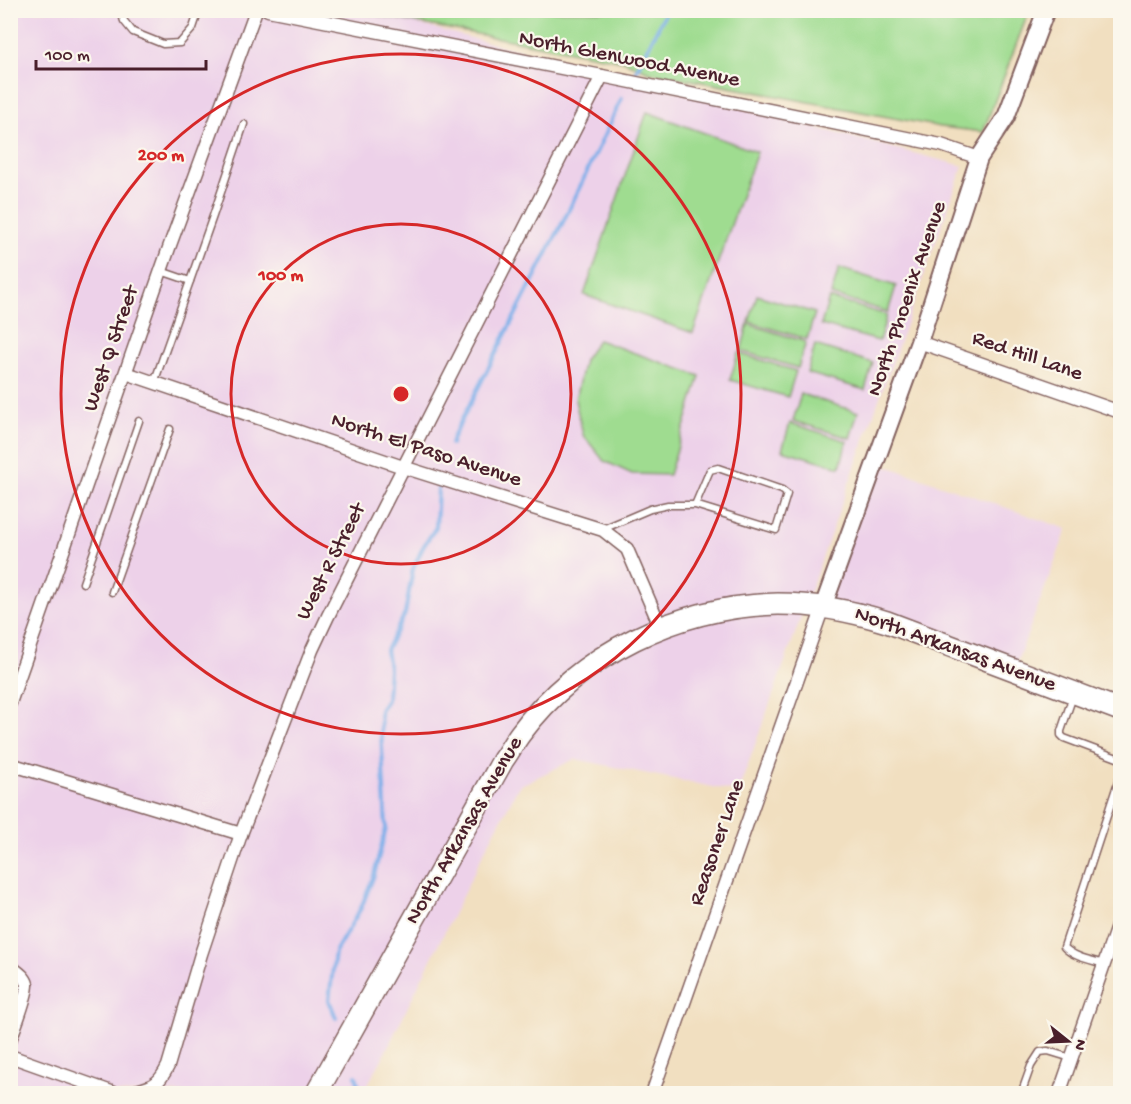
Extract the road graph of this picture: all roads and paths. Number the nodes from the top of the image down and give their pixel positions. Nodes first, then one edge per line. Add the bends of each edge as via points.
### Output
1 (120, 10) edge
2 (199, 10) edge
3 (256, 10) edge
4 (268, 10) edge
5 (1046, 10) edge
6 (602, 76) junction
7 (244, 124) dead end
8 (979, 158) junction
9 (161, 271) junction
10 (190, 281) junction
11 (919, 342) junction
12 (126, 373) junction
13 (154, 383) junction
14 (1120, 411) edge
15 (139, 421) dead end
16 (170, 429) dead end
17 (404, 467) junction
18 (695, 505) junction
19 (603, 530) junction
20 (83, 583) dead end
21 (112, 592) dead end
22 (823, 607) junction
23 (661, 628) junction
24 (1075, 693) junction
25 (10, 703) edge
26 (1120, 710) edge
27 (1120, 759) edge
28 (10, 764) edge
29 (1120, 776) edge
30 (241, 834) junction
31 (1120, 918) edge
32 (1104, 964) junction
33 (10, 966) edge
34 (10, 1040) edge
35 (10, 1056) edge
36 (1071, 1058) junction
37 (10, 1089) edge
38 (25, 1094) edge
39 (117, 1094) edge
40 (127, 1094) edge
41 (316, 1094) edge
42 (652, 1094) edge
43 (1022, 1094) edge
44 (1059, 1094) edge

1 - 2 lane via 133,32 163,44 180,43 193,28
3 - 9 street, West Q Street
4 - 6 street, North Glenwood Avenue
5 - 8 street, North Phoenix Avenue via 1006,117
6 - 8 street, North Glenwood Avenue via 942,145
6 - 17 street, West R Street
7 - 10 lane
8 - 11 street, North Phoenix Avenue
9 - 10 lane
9 - 12 street, West Q Street
10 - 13 lane
11 - 14 street, Red Hill Lane
11 - 22 street, North Phoenix Avenue
12 - 13 street, North El Paso Avenue
12 - 25 street, West Q Street
13 - 17 street, North El Paso Avenue
15 - 20 lane
16 - 21 lane
17 - 19 street, North El Paso Avenue
17 - 30 street, West R Street via 312,650
18 - 18 lane via 776,530 787,494 717,468 710,470
18 - 19 lane via 650,509
19 - 23 street, North El Paso Avenue via 627,549
22 - 23 highway, North Arkansas Avenue via 780,604 725,609
22 - 24 highway, North Arkansas Avenue via 887,621
22 - 42 street, Reasoner Lane
23 - 41 highway, North Arkansas Avenue via 623,645 578,675 520,734
24 - 26 highway, North Arkansas Avenue
24 - 27 lane via 1061,735
28 - 30 street
29 - 32 lane via 1064,947
30 - 40 street, West R Street via 168,1066 151,1087
31 - 32 street
32 - 36 street
33 - 34 street via 27,984
35 - 39 street
36 - 43 lane via 1040,1052
36 - 44 street
37 - 38 lane

